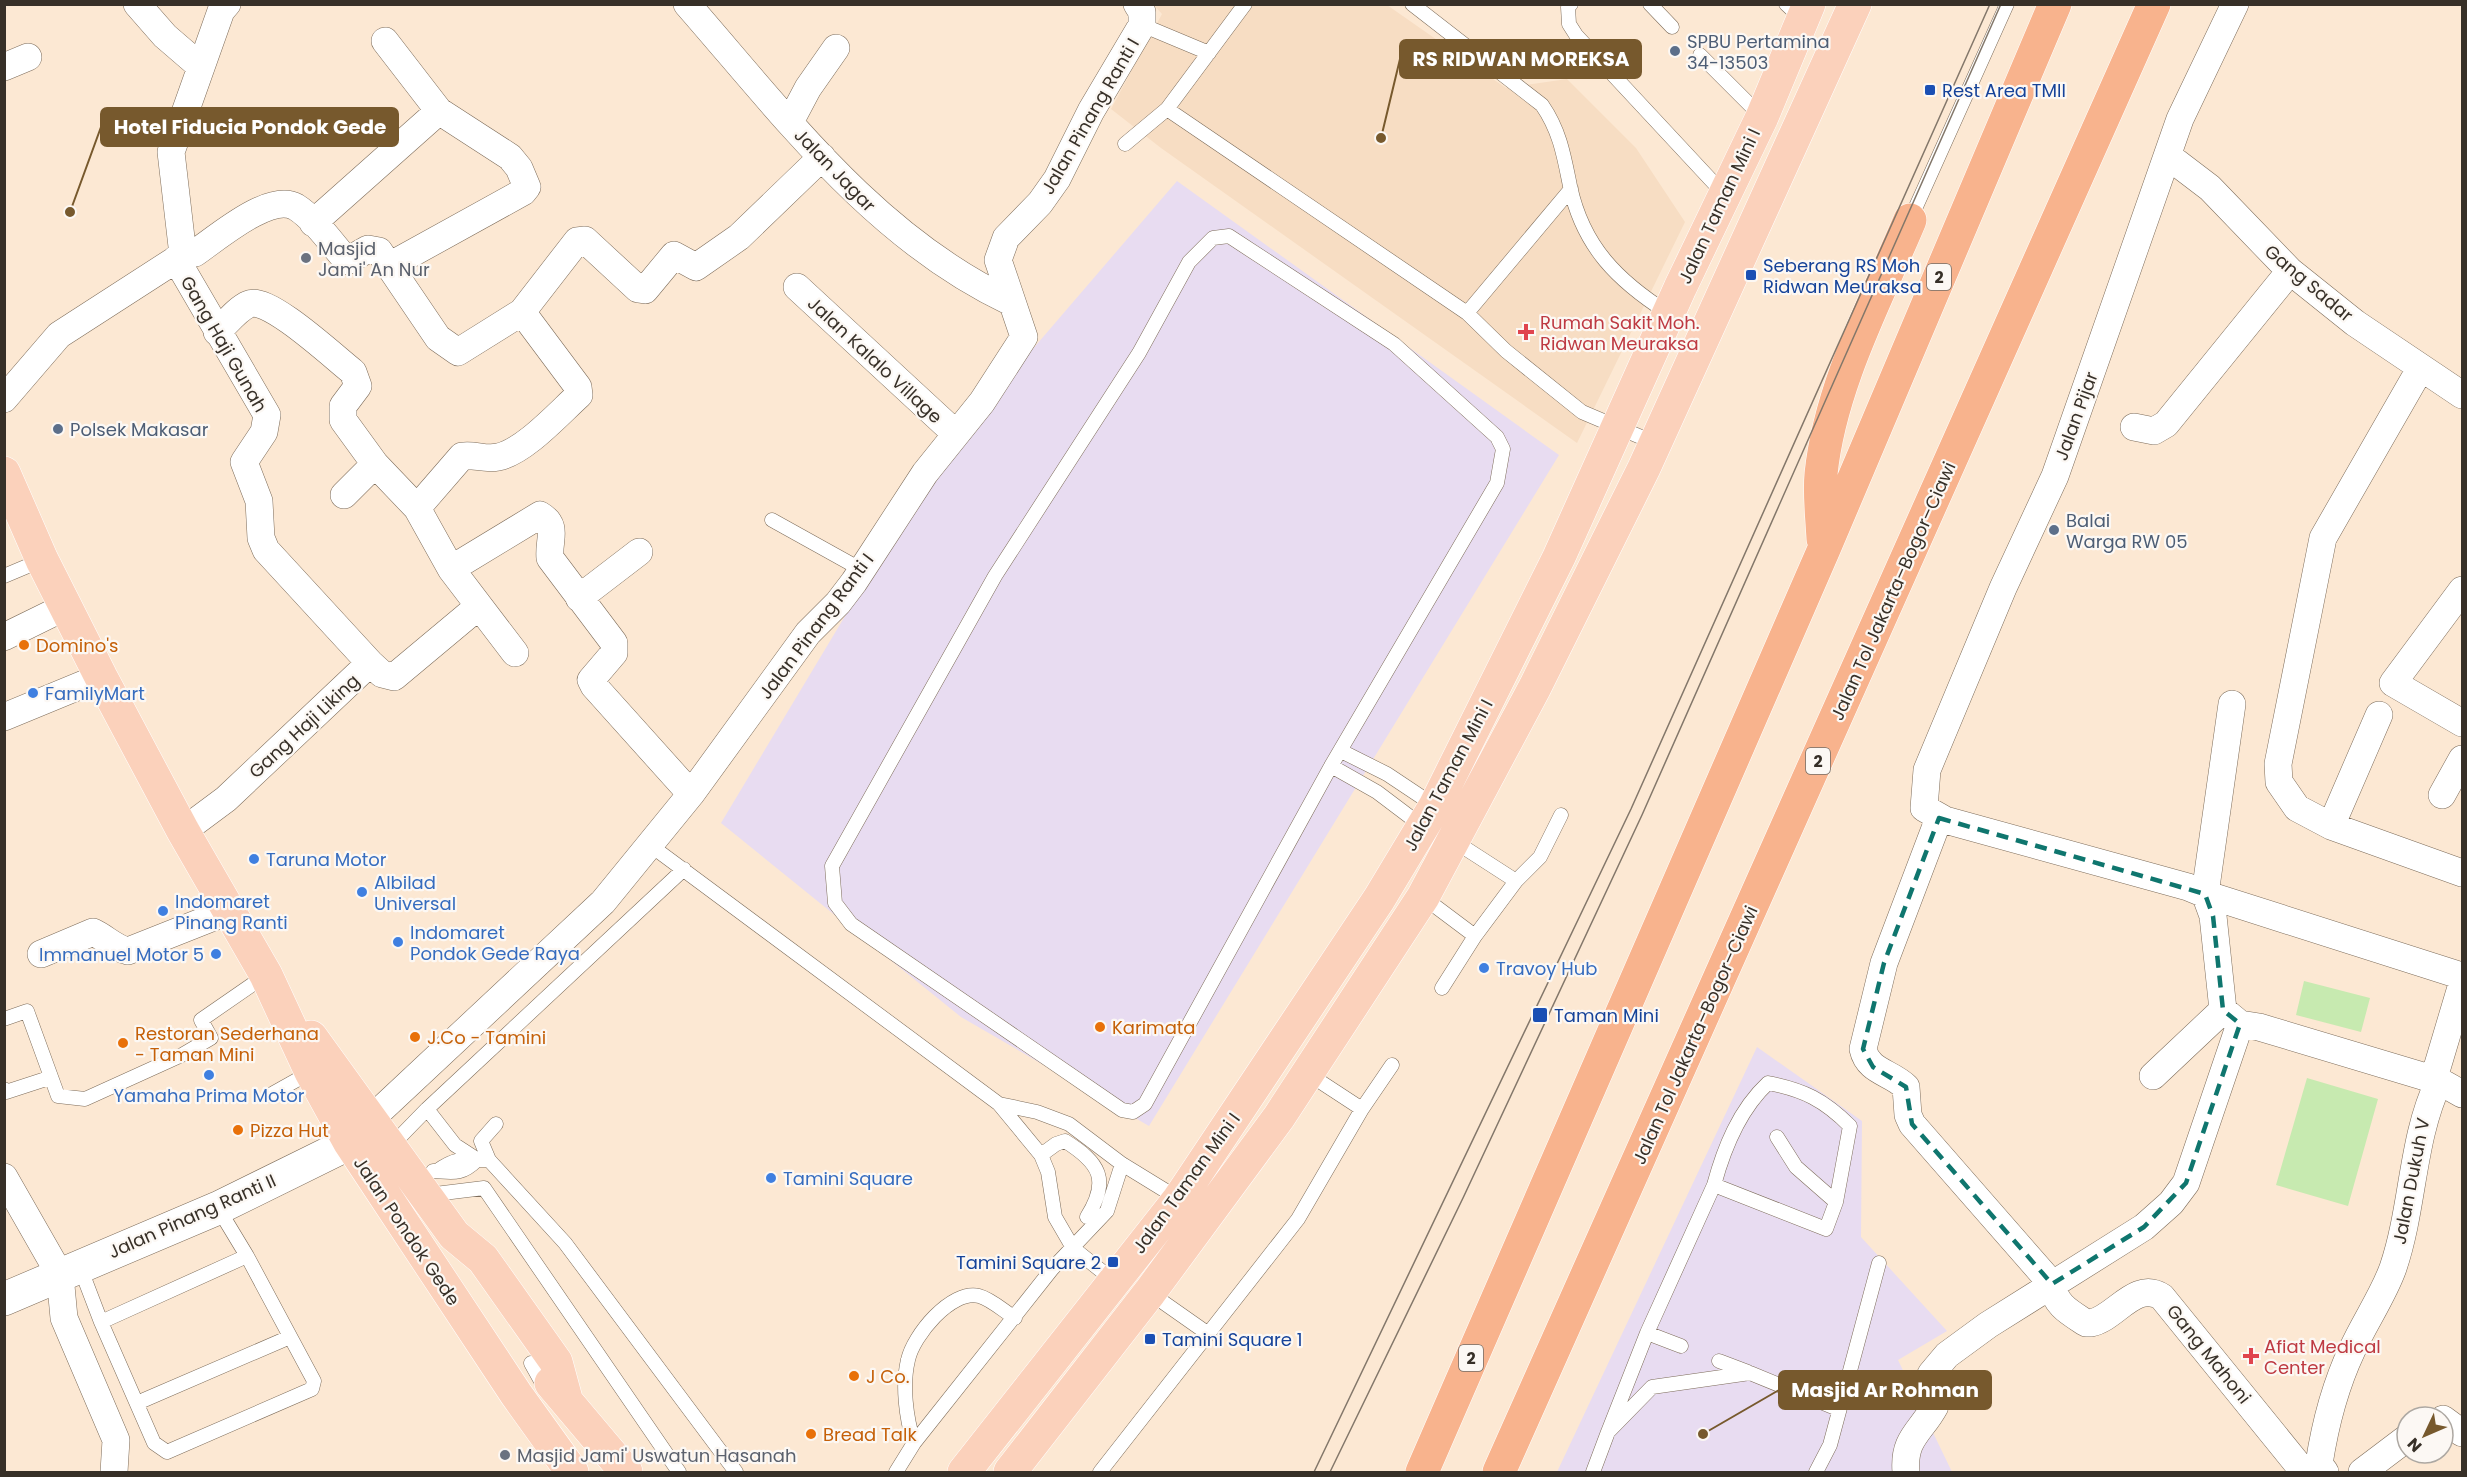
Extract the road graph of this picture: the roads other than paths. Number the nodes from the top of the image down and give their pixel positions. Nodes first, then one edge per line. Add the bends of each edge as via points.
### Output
1 (137, 4) edge
2 (227, 4) edge
3 (687, 4) edge
4 (1412, 4) edge
5 (1571, 4) edge
6 (1650, 4) edge
7 (1855, 4) edge
8 (2007, 4) edge
9 (2055, 4) edge
10 (2154, 4) edge
11 (2235, 4) edge
12 (1237, 7) edge
13 (1799, 9) edge
14 (1139, 15) edge
15 (1672, 27) dead end
16 (385, 41) dead end
17 (837, 48) dead end
18 (1209, 53) junction
19 (1700, 55) dead end
20 (201, 67) junction
21 (1167, 109) junction
22 (439, 111) junction
23 (1762, 117) junction
24 (790, 122) junction
25 (1125, 144) dead end
26 (2168, 156) junction
27 (822, 157) junction
28 (1571, 189) junction
29 (1725, 194) junction
30 (1910, 220) joint
31 (313, 224) junction
32 (179, 257) junction
33 (389, 266) junction
34 (2290, 270) junction
35 (797, 287) dead end
36 (1011, 302) junction
37 (522, 312) junction
38 (1467, 313) junction
39 (1668, 313) junction
40 (217, 332) junction
41 (2420, 369) junction
42 (2463, 395) edge
43 (4, 399) edge
44 (1618, 427) junction
45 (2134, 427) dead end
46 (954, 433) junction
47 (1655, 443) junction
48 (375, 464) junction
49 (7, 485) edge
50 (344, 495) dead end
51 (417, 508) junction
52 (772, 520) dead end
53 (1824, 549) junction
54 (639, 552) dead end
55 (42, 560) junction
56 (451, 569) junction
57 (862, 570) junction
58 (4, 576) edge
59 (2463, 590) edge
60 (579, 598) junction
61 (479, 606) junction
62 (65, 607) junction
63 (4, 637) edge
64 (515, 653) dead end
65 (370, 663) junction
66 (100, 677) junction
67 (2232, 704) dead end
68 (2379, 715) dead end
69 (4, 717) edge
70 (2463, 723) edge
71 (1341, 751) junction
72 (2463, 759) edge
73 (1331, 766) junction
74 (690, 794) junction
75 (2442, 795) dead end
76 (1561, 815) dead end
77 (1428, 816) junction
78 (1939, 818) junction
79 (2331, 826) junction
80 (183, 831) junction
81 (1454, 841) junction
82 (650, 845) junction
83 (684, 869) junction
84 (2463, 873) edge
85 (1516, 881) junction
86 (2205, 894) junction
87 (1423, 897) junction
88 (229, 911) junction
89 (1475, 936) junction
90 (41, 954) dead end
91 (266, 975) junction
92 (2463, 976) edge
93 (2463, 984) edge
94 (1442, 988) dead end
95 (2232, 1017) junction
96 (4, 1019) edge
97 (1392, 1065) dead end
98 (311, 1072) junction
99 (1307, 1073) junction
100 (2153, 1076) dead end
101 (49, 1078) junction
102 (2436, 1080) junction
103 (4, 1089) edge
104 (2463, 1094) edge
105 (270, 1095) dead end
106 (999, 1104) junction
107 (427, 1108) junction
108 (1362, 1109) junction
109 (371, 1119) junction
110 (496, 1125) dead end
111 (1777, 1137) dead end
112 (350, 1143) junction
113 (1041, 1155) junction
114 (483, 1160) junction
115 (1122, 1164) junction
116 (415, 1171) junction
117 (4, 1177) edge
118 (1714, 1185) junction
119 (1179, 1199) junction
120 (1836, 1202) junction
121 (218, 1208) junction
122 (1087, 1217) dead end
123 (408, 1232) junction
124 (454, 1235) junction
125 (1073, 1248) junction
126 (247, 1256) junction
127 (1879, 1263) dead end
128 (70, 1270) junction
129 (1114, 1281) junction
130 (2052, 1284) junction
131 (1150, 1292) junction
132 (4, 1299) edge
133 (1015, 1318) junction
134 (101, 1322) junction
135 (1207, 1333) junction
136 (1647, 1333) junction
137 (290, 1337) junction
138 (1681, 1346) dead end
139 (1719, 1361) dead end
140 (531, 1363) junction
141 (1750, 1373) junction
142 (566, 1399) junction
143 (137, 1403) junction
144 (1838, 1409) junction
145 (1608, 1432) junction
146 (914, 1443) junction
147 (2395, 1447) edge
148 (2316, 1471) edge
149 (114, 1472) edge
150 (679, 1472) edge
151 (1012, 1472) edge
152 (572, 1473) edge
153 (586, 1473) edge
154 (609, 1473) edge
155 (626, 1473) edge
156 (736, 1473) edge
157 (896, 1473) edge
158 (963, 1473) edge
159 (1100, 1473) edge
160 (1422, 1473) edge
161 (1499, 1473) edge
162 (1593, 1473) edge
163 (1816, 1473) edge
164 (1906, 1473) edge
165 (2362, 1473) edge

1 - 20 street via 165,36
2 - 20 street
3 - 24 street, Jalan Jagar
4 - 28 lane via 1542,105 1563,145
5 - 29 lane via 1569,24 1576,35
6 - 15 lane
7 - 47 main road, Jalan Taman Mini I
8 - 30 lane
9 - 53 highway, 2
10 - 161 highway, Jalan Tol Jakarta–Bogor–Ciawi / 2
11 - 26 street, Jalan Pijar via 2180,118
12 - 18 lane
13 - 23 main road, Jalan Taman Mini I
14 - 18 lane
14 - 36 street, Jalan Pinang Ranti I via 1057,179 1006,238 998,260
16 - 22 street
17 - 24 street via 808,88
18 - 21 lane
19 - 23 lane
20 - 32 street via 171,152
21 - 25 lane
21 - 38 lane
22 - 31 street
22 - 33 street via 510,157 526,187
23 - 29 main road, Jalan Taman Mini I
24 - 27 street, Jalan Jagar
26 - 34 street, Gang Sadar via 2210,188
26 - 78 street, Jalan Pijar via 2055,476 1927,770 1923,804 1927,812
27 - 36 street, Jalan Jagar via 870,207 936,260
27 - 37 street via 739,237 699,266 674,255 648,288 641,290 581,240 574,243
28 - 38 lane
28 - 39 lane via 1591,244 1628,284
29 - 39 main road, Jalan Taman Mini I
30 - 53 highway via 1855,351 1831,421 1821,475
31 - 32 street via 290,205 267,205 195,253
31 - 33 street via 347,261 373,248
32 - 40 street, Gang Haji Gunah
32 - 43 street via 59,334
33 - 37 street via 438,338 458,352
34 - 41 street, Gang Sadar
34 - 45 street via 2166,424 2154,431
35 - 46 street, Jalan Kalalo Village
36 - 46 street, Jalan Pinang Ranti I via 1024,337 982,402
37 - 51 street via 578,387 579,395 522,445 501,457 462,456
38 - 44 lane via 1559,396 1582,412
39 - 44 main road, Jalan Taman Mini I
40 - 48 street via 249,304 258,303 274,309 353,372 358,386 341,413
40 - 65 street, Gang Haji Gunah via 267,415 264,432 245,459 259,501 262,544
41 - 42 street, Gang Sadar
41 - 79 street via 2323,538 2278,764 2280,782 2297,808
44 - 47 lane
44 - 77 main road, Jalan Taman Mini I via 1559,557
46 - 57 street, Jalan Pinang Ranti I
47 - 81 main road, Jalan Taman Mini I
48 - 50 street
48 - 51 street
49 - 55 main road, Jalan Pondok Gede
51 - 56 street
52 - 57 lane
53 - 160 highway, 2
54 - 60 street
55 - 58 lane
55 - 62 main road, Jalan Pondok Gede
56 - 60 street via 540,515 550,523 553,533 550,558
56 - 61 street
57 - 74 street, Jalan Pinang Ranti I via 838,603 808,633
59 - 70 street via 2393,683
60 - 74 street via 614,643 615,649 591,680 594,686
61 - 64 street
61 - 65 street, Gang Haji Liking via 394,677 382,674
62 - 63 street
62 - 66 main road, Jalan Pondok Gede
65 - 80 street, Gang Haji Liking via 226,799
66 - 69 street
66 - 80 main road, Jalan Pondok Gede
67 - 86 street
68 - 79 street
71 - 73 lane
71 - 73 lane via 1497,483 1503,449 1497,437 1394,344 1229,236 1213,238 1189,262 1139,353 995,576 832,866 835,903 851,924 1122,1110 1133,1112 1145,1104
71 - 77 lane via 1387,774
72 - 75 street
73 - 77 lane
74 - 82 street, Jalan Pinang Ranti I
76 - 85 lane via 1539,857
77 - 119 main road, Jalan Taman Mini I via 1379,899
78 - 86 street
78 - 130 street via 1884,963 1864,1054 1873,1066 1906,1087 1912,1124
79 - 84 street
80 - 88 main road, Jalan Pondok Gede
81 - 85 lane
81 - 87 main road, Jalan Taman Mini I
82 - 83 lane
82 - 109 street, Jalan Pinang Ranti I via 603,902
83 - 106 lane
83 - 107 lane
85 - 89 lane
86 - 92 street
86 - 95 street via 2213,916
87 - 89 lane
87 - 99 main road, Jalan Taman Mini I
88 - 90 street via 128,951 118,949 93,932
88 - 91 main road, Jalan Pondok Gede
89 - 94 lane
91 - 98 main road, Jalan Pondok Gede
91 - 101 lane via 201,1020 211,1038 182,1055 85,1099 58,1096
91 - 109 main road, Jalan Pondok Gede
93 - 102 street, Jalan Dukuh V
95 - 100 street
95 - 102 street
95 - 130 street via 2186,1183 2151,1221
96 - 101 lane via 27,1011
97 - 108 lane
98 - 105 lane
98 - 112 main road, Jalan Pondok Gede
99 - 108 lane
99 - 131 main road, Jalan Taman Mini I
101 - 103 lane via 6,1092
102 - 104 street
102 - 148 street, Jalan Dukuh V via 2420,1130 2411,1198 2392,1270 2350,1353 2335,1393
106 - 113 lane
106 - 115 lane via 1069,1124
107 - 114 lane via 455,1145
107 - 116 lane
108 - 135 lane via 1298,1219
109 - 112 street, Jalan Pinang Ranti II
109 - 116 main road, Jalan Pondok Gede
110 - 114 lane via 482,1141
111 - 120 lane via 1796,1167
112 - 121 street, Jalan Pinang Ranti II
112 - 123 main road, Jalan Pondok Gede
113 - 122 lane via 1065,1141 1089,1156 1100,1181 1097,1200
113 - 125 lane via 1048,1172 1055,1216
114 - 116 lane via 463,1158
114 - 156 lane via 565,1243
115 - 119 lane
115 - 125 lane via 1107,1211
116 - 124 main road, Jalan Pondok Gede
116 - 150 lane via 484,1188
117 - 128 street
118 - 120 lane via 1824,1230
118 - 120 lane via 1722,1155 1751,1099 1768,1083 1792,1088 1830,1106 1850,1126
118 - 136 lane
119 - 129 main road, Jalan Taman Mini I
121 - 126 lane
121 - 128 street, Jalan Pinang Ranti II
123 - 152 main road, Jalan Pondok Gede
123 - 153 lane via 451,1278
124 - 140 main road, Jalan Pondok Gede via 462,1261
124 - 142 main road, Jalan Pondok Gede via 483,1259 556,1362
125 - 129 lane
125 - 133 lane
126 - 134 lane
126 - 137 lane
127 - 144 lane
128 - 132 street, Jalan Pinang Ranti II
128 - 134 lane
128 - 149 street via 64,1318 116,1440
129 - 158 main road, Jalan Taman Mini I
130 - 148 street, Gang Mahoni via 2060,1305 2086,1323 2144,1291 2155,1292
130 - 164 street via 1947,1355 1931,1374 1935,1406 1908,1445
131 - 135 lane
131 - 151 main road, Jalan Taman Mini I
133 - 146 lane
133 - 146 lane via 979,1296 941,1308 908,1359 908,1425
134 - 143 lane
135 - 159 lane
136 - 138 lane
136 - 145 lane
137 - 143 lane
137 - 143 lane via 314,1381 312,1389 171,1451 154,1443
139 - 141 lane
140 - 142 main road, Jalan Pondok Gede
140 - 154 lane via 571,1428
141 - 144 lane
141 - 145 lane via 1652,1387
142 - 155 main road, Jalan Pondok Gede
144 - 163 lane via 1830,1445
145 - 162 lane
146 - 157 lane
147 - 165 street

